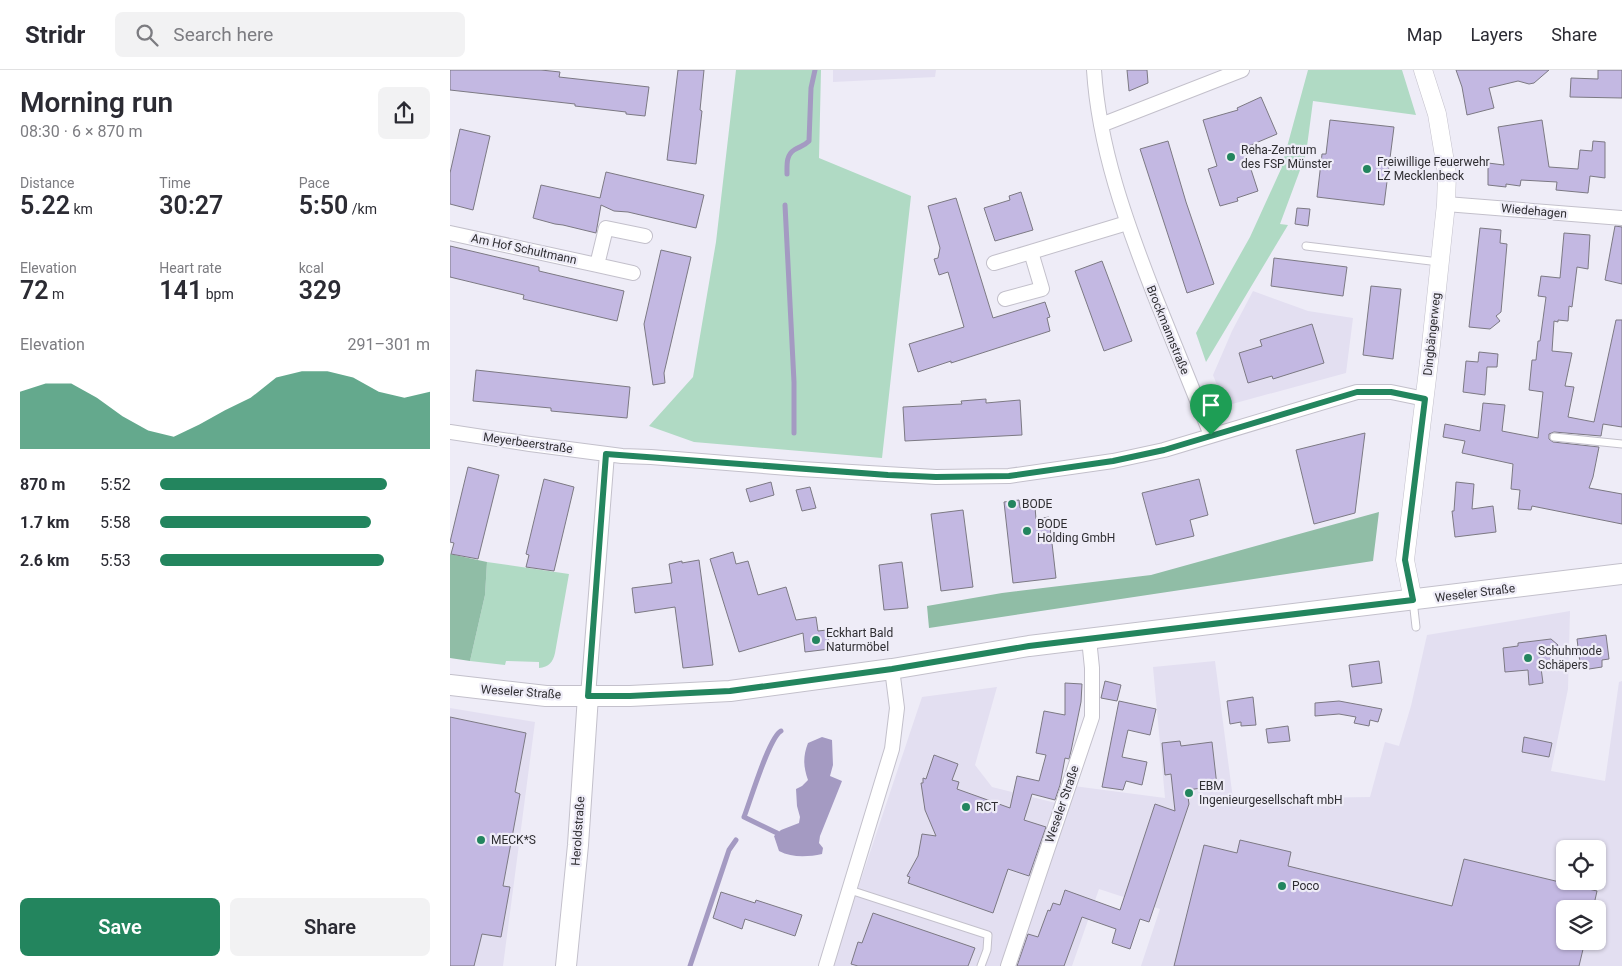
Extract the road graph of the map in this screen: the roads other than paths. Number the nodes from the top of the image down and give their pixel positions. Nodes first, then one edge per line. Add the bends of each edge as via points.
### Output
1 (1094, 70) edge
2 (1242, 70) edge
3 (1423, 70) edge
4 (1101, 125) junction
5 (1446, 204) junction
6 (1622, 218) edge
7 (1127, 223) junction
8 (450, 233) edge
9 (644, 236) dead end
10 (1306, 246) dead end
11 (1031, 252) junction
12 (1440, 262) junction
13 (994, 263) dead end
14 (597, 265) junction
15 (633, 273) dead end
16 (1005, 299) dead end
17 (1425, 399) junction
18 (450, 432) edge
19 (1211, 435) junction
20 (1554, 437) dead end
21 (1622, 444) edge
22 (606, 454) junction
23 (1622, 574) edge
24 (1413, 600) junction
25 (1416, 627) dead end
26 (1089, 639) junction
27 (892, 669) junction
28 (450, 686) edge
29 (588, 696) junction
30 (850, 890) junction
31 (829, 965) edge
32 (566, 966) edge
33 (981, 966) edge
34 (1008, 966) edge

1 - 4 street, Brockmannstraße
2 - 4 street
3 - 5 street, Dingbängerweg via 1438,114 1444,146
4 - 7 street, Brockmannstraße
5 - 6 street, Wiedehagen
5 - 12 street, Dingbängerweg
7 - 11 street
7 - 19 street, Brockmannstraße
8 - 14 street, Am Hof Schultmann
9 - 14 street via 606,228
10 - 12 lane
11 - 13 street
11 - 16 street via 1042,288
12 - 17 street, Dingbängerweg
14 - 15 street, Am Hof Schultmann
17 - 19 street, Meyerbeerstraße via 1391,392 1357,392
17 - 24 street, Dingbängerweg via 1405,560
18 - 22 street, Meyerbeerstraße
19 - 22 street, Meyerbeerstraße via 1113,461 1009,476 888,475
20 - 21 lane
22 - 29 street
23 - 24 main road, Weseler Straße
24 - 25 lane
24 - 26 main road, Weseler Straße
26 - 27 main road, Weseler Straße
26 - 34 street, Weseler Straße via 1092,717
27 - 29 main road, Weseler Straße via 730,691
27 - 30 street via 897,708 892,749
28 - 29 main road, Weseler Straße via 546,696
29 - 32 main road, Heroldstraße
30 - 31 street
30 - 33 lane via 988,935

